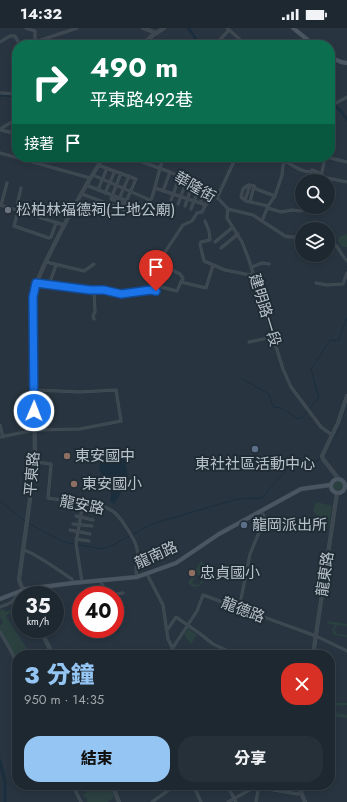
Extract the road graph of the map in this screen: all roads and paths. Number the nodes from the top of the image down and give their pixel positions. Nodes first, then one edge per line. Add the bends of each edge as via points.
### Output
1 (26, 28) edge
2 (77, 28) edge
3 (143, 28) edge
4 (164, 28) edge
5 (292, 28) edge
6 (228, 29) edge
7 (156, 33) junction
8 (17, 40) edge
9 (35, 40) edge
10 (41, 40) edge
11 (148, 40) edge
12 (219, 40) edge
13 (241, 40) edge
14 (308, 40) edge
15 (0, 42) edge
16 (336, 60) edge
17 (347, 63) edge
18 (0, 93) edge
19 (12, 94) edge
20 (347, 97) edge
21 (335, 102) edge
22 (12, 122) edge
23 (0, 129) edge
24 (12, 133) edge
25 (0, 152) edge
26 (12, 155) edge
27 (335, 159) edge
28 (38, 162) edge
29 (100, 162) edge
30 (143, 162) edge
31 (162, 162) edge
32 (234, 162) edge
33 (284, 162) edge
34 (289, 162) edge
35 (325, 162) edge
36 (347, 162) edge
37 (98, 165) junction
38 (107, 168) junction
39 (160, 168) junction
40 (115, 171) junction
41 (170, 172) junction
42 (121, 173) junction
43 (320, 174) edge
44 (322, 174) edge
45 (91, 176) junction
46 (129, 176) junction
47 (180, 176) junction
48 (103, 179) junction
49 (335, 179) edge
50 (187, 180) junction
51 (110, 182) junction
52 (347, 182) edge
53 (7, 183) dead end
54 (193, 183) junction
55 (86, 185) junction
56 (116, 185) junction
57 (250, 185) junction
58 (200, 186) junction
59 (254, 186) junction
60 (21, 188) dead end
61 (124, 188) junction
62 (154, 188) junction
63 (205, 189) junction
64 (98, 190) junction
65 (131, 191) junction
66 (163, 191) junction
67 (104, 193) junction
68 (212, 193) junction
69 (80, 194) junction
70 (173, 194) junction
71 (275, 196) junction
72 (180, 197) junction
73 (111, 198) junction
74 (217, 198) junction
75 (119, 199) junction
76 (187, 199) junction
77 (150, 200) junction
78 (171, 200) dead end
79 (245, 200) junction
80 (194, 201) junction
81 (250, 202) junction
82 (126, 203) junction
83 (200, 203) junction
84 (178, 204) dead end
85 (1, 205) edge
86 (206, 205) junction
87 (184, 206) dead end
88 (268, 207) junction
89 (139, 209) junction
90 (191, 209) dead end
91 (228, 209) junction
92 (17, 210) junction
93 (124, 210) dead end
94 (295, 210) edge
95 (144, 215) dead end
96 (205, 221) dead end
97 (262, 222) junction
98 (56, 223) junction
99 (64, 225) junction
100 (232, 227) junction
101 (238, 234) junction
102 (295, 237) edge
103 (215, 242) dead end
104 (335, 244) edge
105 (221, 248) dead end
106 (46, 262) junction
107 (347, 262) edge
108 (94, 264) dead end
109 (269, 264) dead end
110 (56, 265) junction
111 (213, 265) junction
112 (252, 267) junction
113 (253, 273) junction
114 (347, 273) edge
115 (181, 282) junction
116 (36, 283) junction
117 (316, 283) dead end
118 (49, 285) junction
119 (94, 290) junction
120 (94, 319) dead end
121 (272, 337) junction
122 (248, 342) dead end
123 (35, 390) junction
124 (347, 396) edge
125 (0, 425) edge
126 (35, 430) junction
127 (332, 436) junction
128 (2, 437) edge
129 (35, 462) junction
130 (338, 478) junction
131 (330, 486) junction
132 (346, 486) edge
133 (337, 493) junction
134 (83, 503) junction
135 (261, 511) junction
136 (76, 516) dead end
137 (80, 517) junction
138 (93, 520) dead end
139 (73, 524) dead end
140 (79, 524) junction
141 (92, 526) dead end
142 (70, 530) dead end
143 (77, 532) junction
144 (90, 534) dead end
145 (76, 539) junction
146 (89, 541) dead end
147 (23, 550) junction
148 (147, 574) junction
149 (137, 577) junction
150 (100, 581) junction
151 (73, 582) junction
152 (82, 582) junction
153 (21, 586) edge
154 (48, 586) edge
155 (103, 586) edge
156 (12, 594) edge
157 (0, 599) edge
158 (12, 602) edge
159 (0, 607) edge
160 (239, 609) junction
161 (189, 626) junction
162 (166, 629) junction
163 (0, 632) edge
164 (316, 636) junction
165 (44, 638) edge
166 (172, 649) joint
167 (50, 650) edge
168 (226, 650) edge
169 (314, 650) edge
170 (347, 651) edge
171 (12, 653) edge
172 (75, 790) edge
173 (114, 790) edge
174 (169, 790) edge
175 (195, 790) edge
176 (230, 790) edge
177 (249, 790) edge
178 (259, 790) edge
179 (267, 790) edge
180 (299, 790) edge
181 (300, 793) junction
182 (234, 798) junction
183 (81, 802) edge
184 (119, 802) edge
185 (152, 802) edge
186 (201, 802) edge
187 (228, 802) edge
188 (236, 802) edge
189 (256, 802) edge
190 (305, 802) edge

1 - 9 street via 35,31
2 - 10 street
3 - 7 street
4 - 7 street
5 - 14 main road
6 - 12 street
6 - 13 street
7 - 11 street
8 - 15 street via 15,36 10,36
16 - 17 main road
18 - 19 street
20 - 21 street
22 - 23 street
23 - 24 street
25 - 26 street
27 - 36 street
28 - 45 street
29 - 37 street, 平東路
30 - 39 street, 華隆街
31 - 39 street
32 - 74 street
33 - 71 street
34 - 43 street via 300,170 312,170
35 - 44 street
37 - 38 street
37 - 45 street, 平東路
38 - 40 street
38 - 48 street
39 - 41 street, 華隆街
39 - 62 street
40 - 42 street
40 - 51 street
41 - 47 street, 華隆街
41 - 66 street
42 - 46 street
42 - 56 street
45 - 48 street
45 - 55 street, 平東路
46 - 61 street
46 - 65 street via 136,179
47 - 50 street, 華隆街
47 - 70 street
48 - 51 street
48 - 64 street
49 - 52 street
50 - 54 street, 華隆街
50 - 72 street
51 - 56 street
51 - 67 street
53 - 85 street
54 - 58 street, 華隆街
54 - 76 street
55 - 64 street
55 - 69 street, 平東路
56 - 61 street
56 - 73 street
57 - 59 street
57 - 79 street
57 - 79 street via 244,187 241,195
58 - 63 street, 華隆街
58 - 80 street
59 - 71 street
59 - 81 street
60 - 92 street
61 - 65 street
61 - 75 street
62 - 66 street
62 - 77 street
63 - 68 street, 華隆街
63 - 83 street
64 - 67 street
65 - 77 street
65 - 82 street
66 - 70 street
67 - 73 street
68 - 74 street, 華隆街
68 - 86 street
69 - 93 street
69 - 99 street, 平東路
70 - 72 street
70 - 78 street
71 - 88 street
72 - 76 street
72 - 84 street
73 - 75 street
73 - 82 street
74 - 91 street, 華隆街
75 - 82 street
76 - 80 street
76 - 87 street
77 - 89 street
79 - 81 street
80 - 83 street
80 - 90 street
81 - 88 street
82 - 89 street
83 - 86 street
85 - 92 street
86 - 115 street via 192,221 183,224 163,255 167,266 183,278
88 - 94 street via 281,212
88 - 97 street
89 - 95 street
91 - 97 street, 華隆街 via 250,214
91 - 100 street, 建明路一段 via 226,218
92 - 98 street
92 - 98 street via 14,226 49,238
96 - 111 street via 210,240 200,244 204,261
97 - 102 street, 華隆街 via 285,236
98 - 99 street
99 - 106 street, 平東路
100 - 101 street, 建明路一段
100 - 103 street
101 - 105 street
101 - 112 street, 建明路一段
104 - 107 street
106 - 110 street
106 - 116 street, 平東路
108 - 110 street via 84,271
109 - 112 street via 262,263
110 - 118 street
111 - 113 street via 250,275
111 - 115 street via 206,288
112 - 113 street, 建明路一段
113 - 121 street, 建明路一段
114 - 117 street via 342,284
115 - 119 street via 177,291 157,286 156,291 121,294
116 - 118 street
116 - 123 street, 平東路 via 33,297
118 - 119 street
119 - 120 street
121 - 122 street
121 - 127 street, 建明路一段 via 288,381 309,411
123 - 126 street, 平東路
123 - 126 street via 116,390 121,421 80,429
124 - 127 street
125 - 128 street
126 - 128 street
126 - 129 street, 平東路
127 - 130 street via 322,456
129 - 134 street, 龍安路 via 51,464 48,498
129 - 147 street, 平東路
130 - 131 main road
130 - 132 main road
131 - 133 main road via 331,490
131 - 135 main road, 龍南路 via 301,489
132 - 133 main road via 343,491
133 - 164 street, 龍東路
134 - 137 street
134 - 149 street, 龍安路 via 104,507 120,518 138,551 135,571
135 - 148 main road, 龍南路 via 176,562
135 - 160 street via 265,518 251,550
136 - 137 street
137 - 138 street
137 - 140 street
139 - 140 street
140 - 141 street
140 - 143 street
142 - 143 street
143 - 144 street
143 - 145 street
145 - 146 street
145 - 152 street
147 - 151 street
147 - 153 street, 平東路 via 19,580
148 - 149 main road, 龍南路
148 - 162 street via 162,604
149 - 150 main road, 龍南路
150 - 152 main road, 龍南路
150 - 155 street
151 - 152 main road, 龍南路
151 - 154 main road, 龍南路
156 - 157 main road, 龍南路
158 - 159 street
160 - 161 street, 龍德路 via 203,595
160 - 164 street, 龍德路
161 - 162 street via 176,617
161 - 166 street
161 - 168 street via 213,644
162 - 166 street
163 - 171 street
164 - 169 street, 龍東路
164 - 170 street, 龍德路
165 - 167 street
172 - 183 street
173 - 184 street
174 - 185 street
175 - 186 street
176 - 182 street
177 - 182 street
178 - 189 street
179 - 181 street
180 - 181 street
181 - 190 street
182 - 187 street
182 - 188 street

